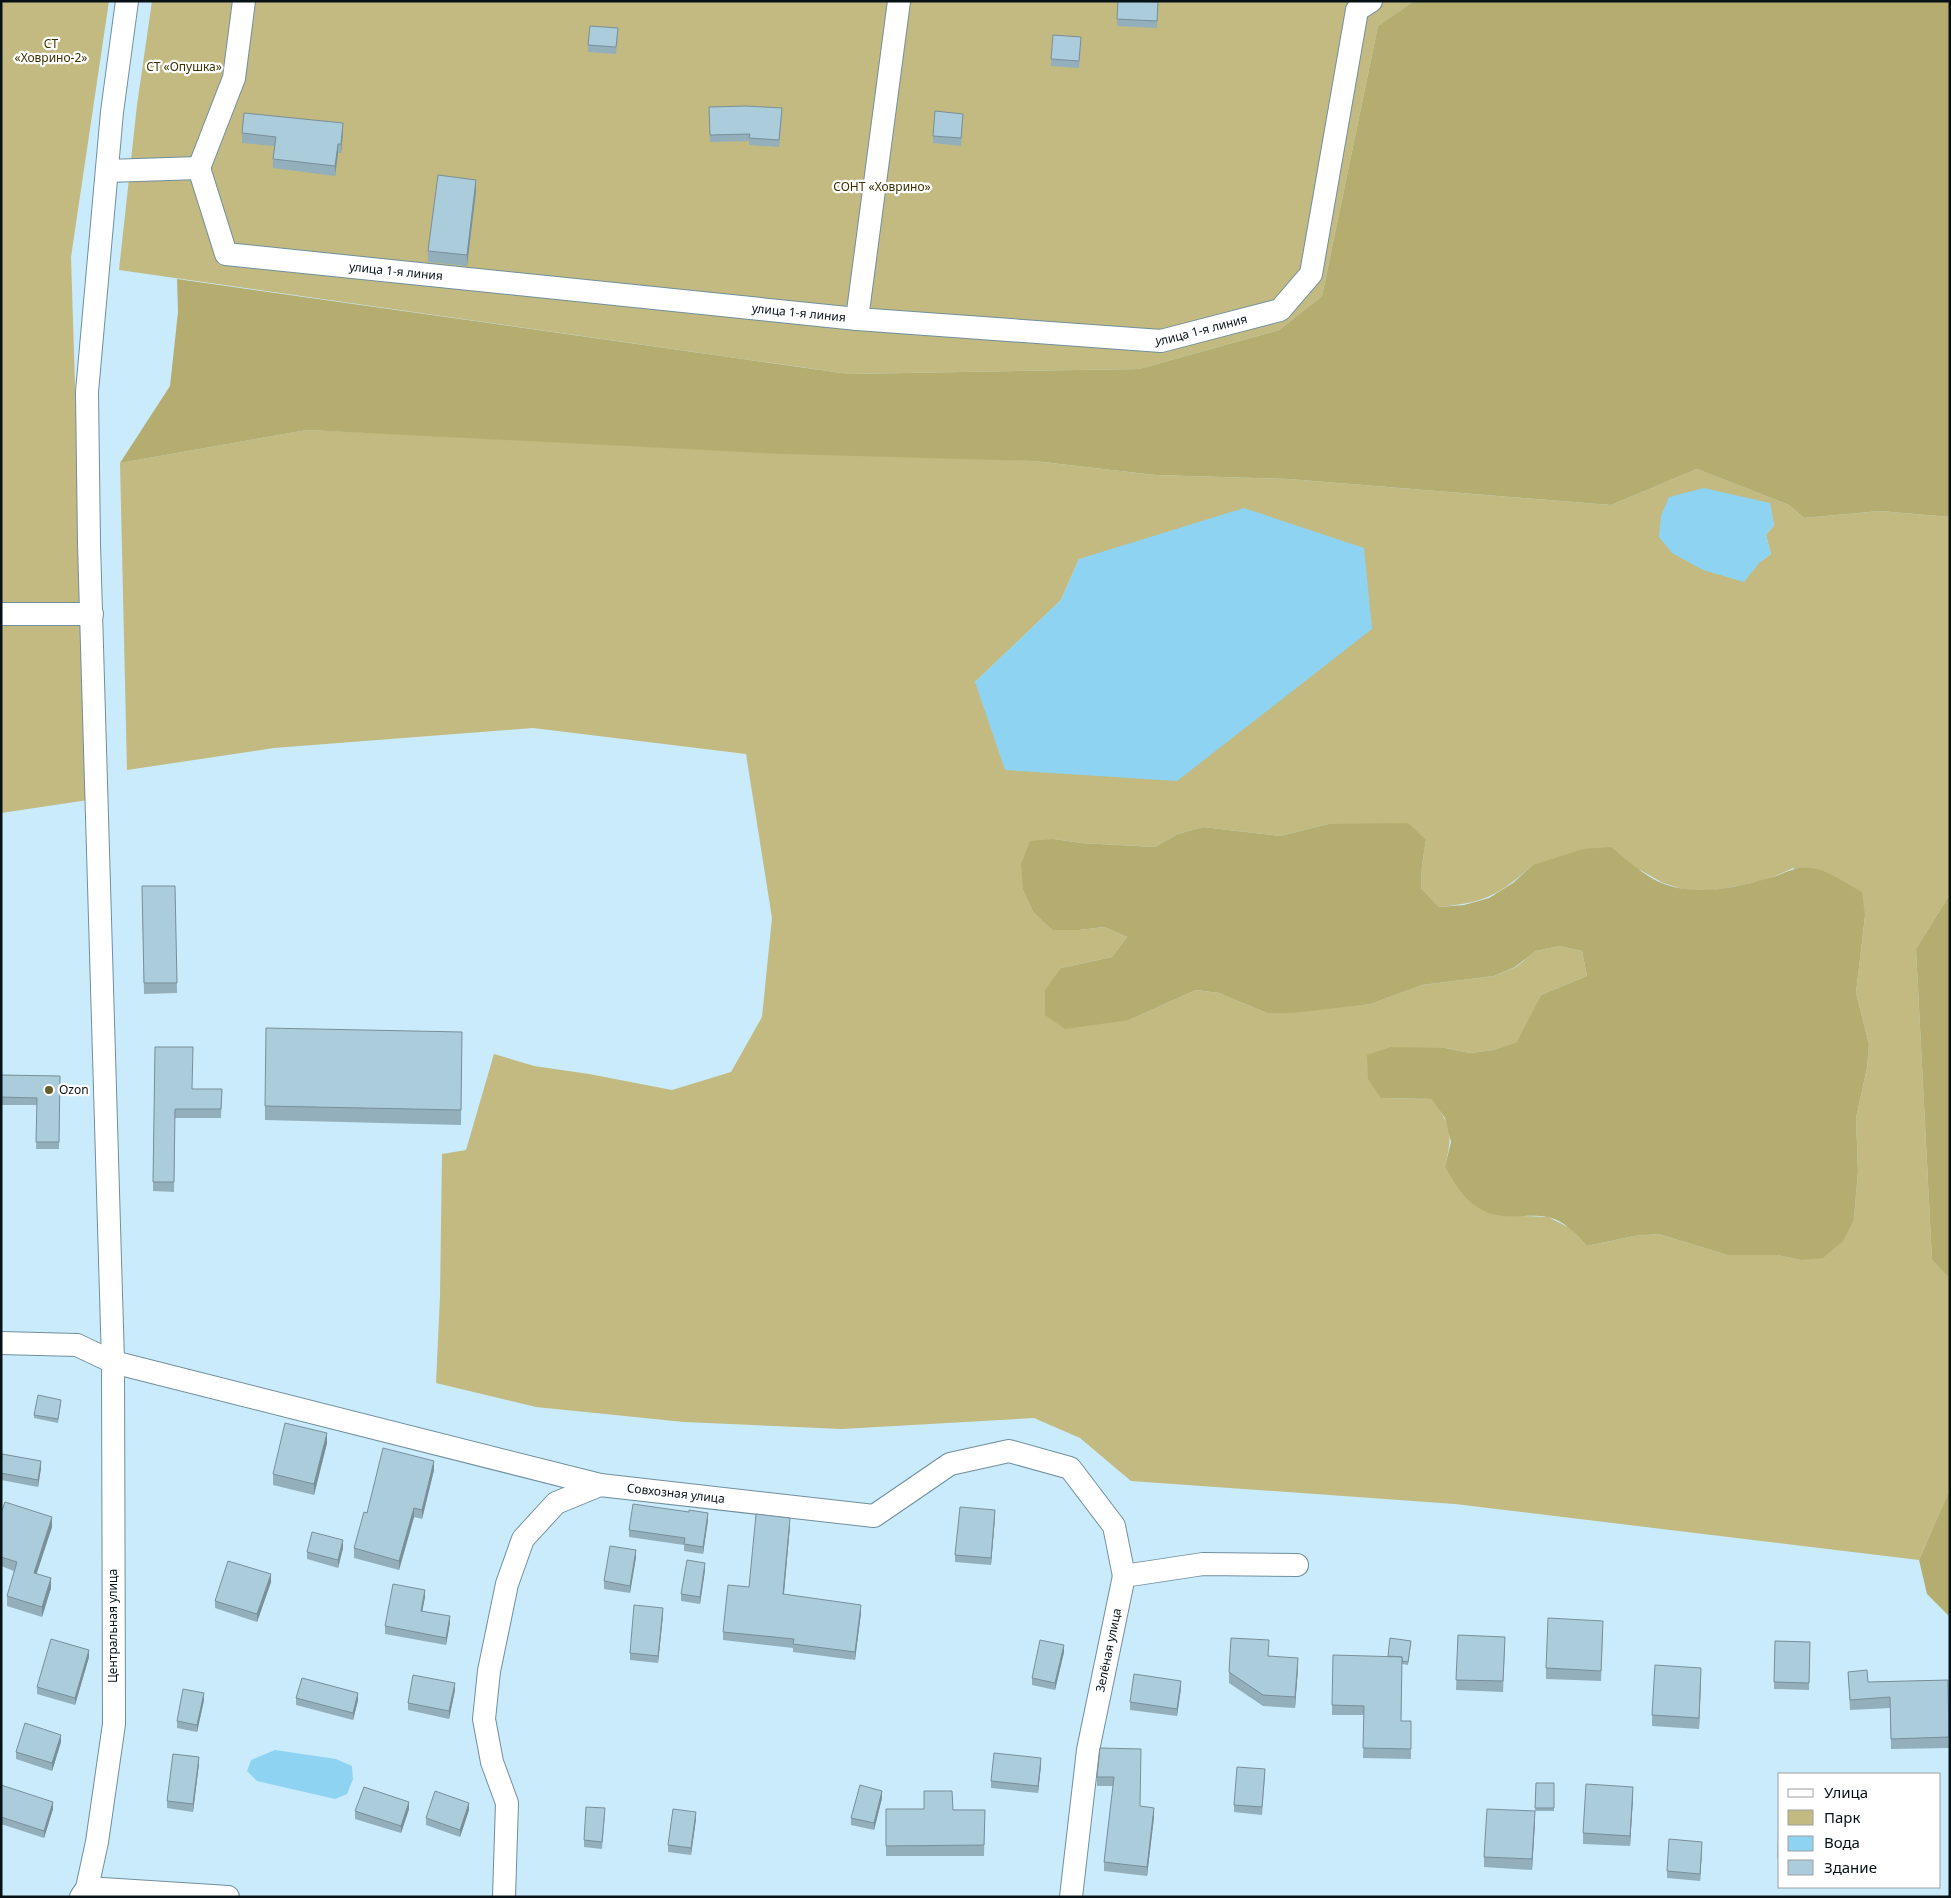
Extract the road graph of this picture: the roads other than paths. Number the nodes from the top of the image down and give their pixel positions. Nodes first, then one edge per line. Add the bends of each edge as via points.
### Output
1 (127, 1) edge
2 (244, 1) edge
3 (899, 1) edge
4 (1371, 1) edge
5 (200, 168) junction
6 (107, 171) junction
7 (857, 319) junction
8 (1, 614) edge
9 (92, 614) junction
10 (1, 1343) edge
11 (113, 1362) junction
12 (600, 1485) junction
13 (1297, 1565) dead end
14 (1124, 1576) junction
15 (84, 1893) edge
16 (228, 1897) edge
17 (504, 1897) edge
18 (1071, 1897) edge

1 - 6 street, Центральная улица
2 - 5 street via 234,78
3 - 7 street
4 - 7 street, улица 1-я линия via 1357,10 1311,274 1280,310 1161,341
5 - 6 street
5 - 7 street, улица 1-я линия via 226,254
6 - 9 street, Центральная улица via 86,392
8 - 9 street
9 - 11 street, Центральная улица
10 - 11 street via 77,1345
11 - 12 street
11 - 15 street, Центральная улица via 114,1724 98,1842
12 - 14 street, Совхозная улица via 874,1516 950,1464 1009,1451 1070,1468 1114,1526
12 - 17 street, Совхозная улица via 556,1503 523,1539 507,1584 489,1671 484,1719 492,1762 507,1803
13 - 14 street via 1203,1564
14 - 18 street, Зелёная улица via 1088,1750
15 - 16 street, Центральная улица

